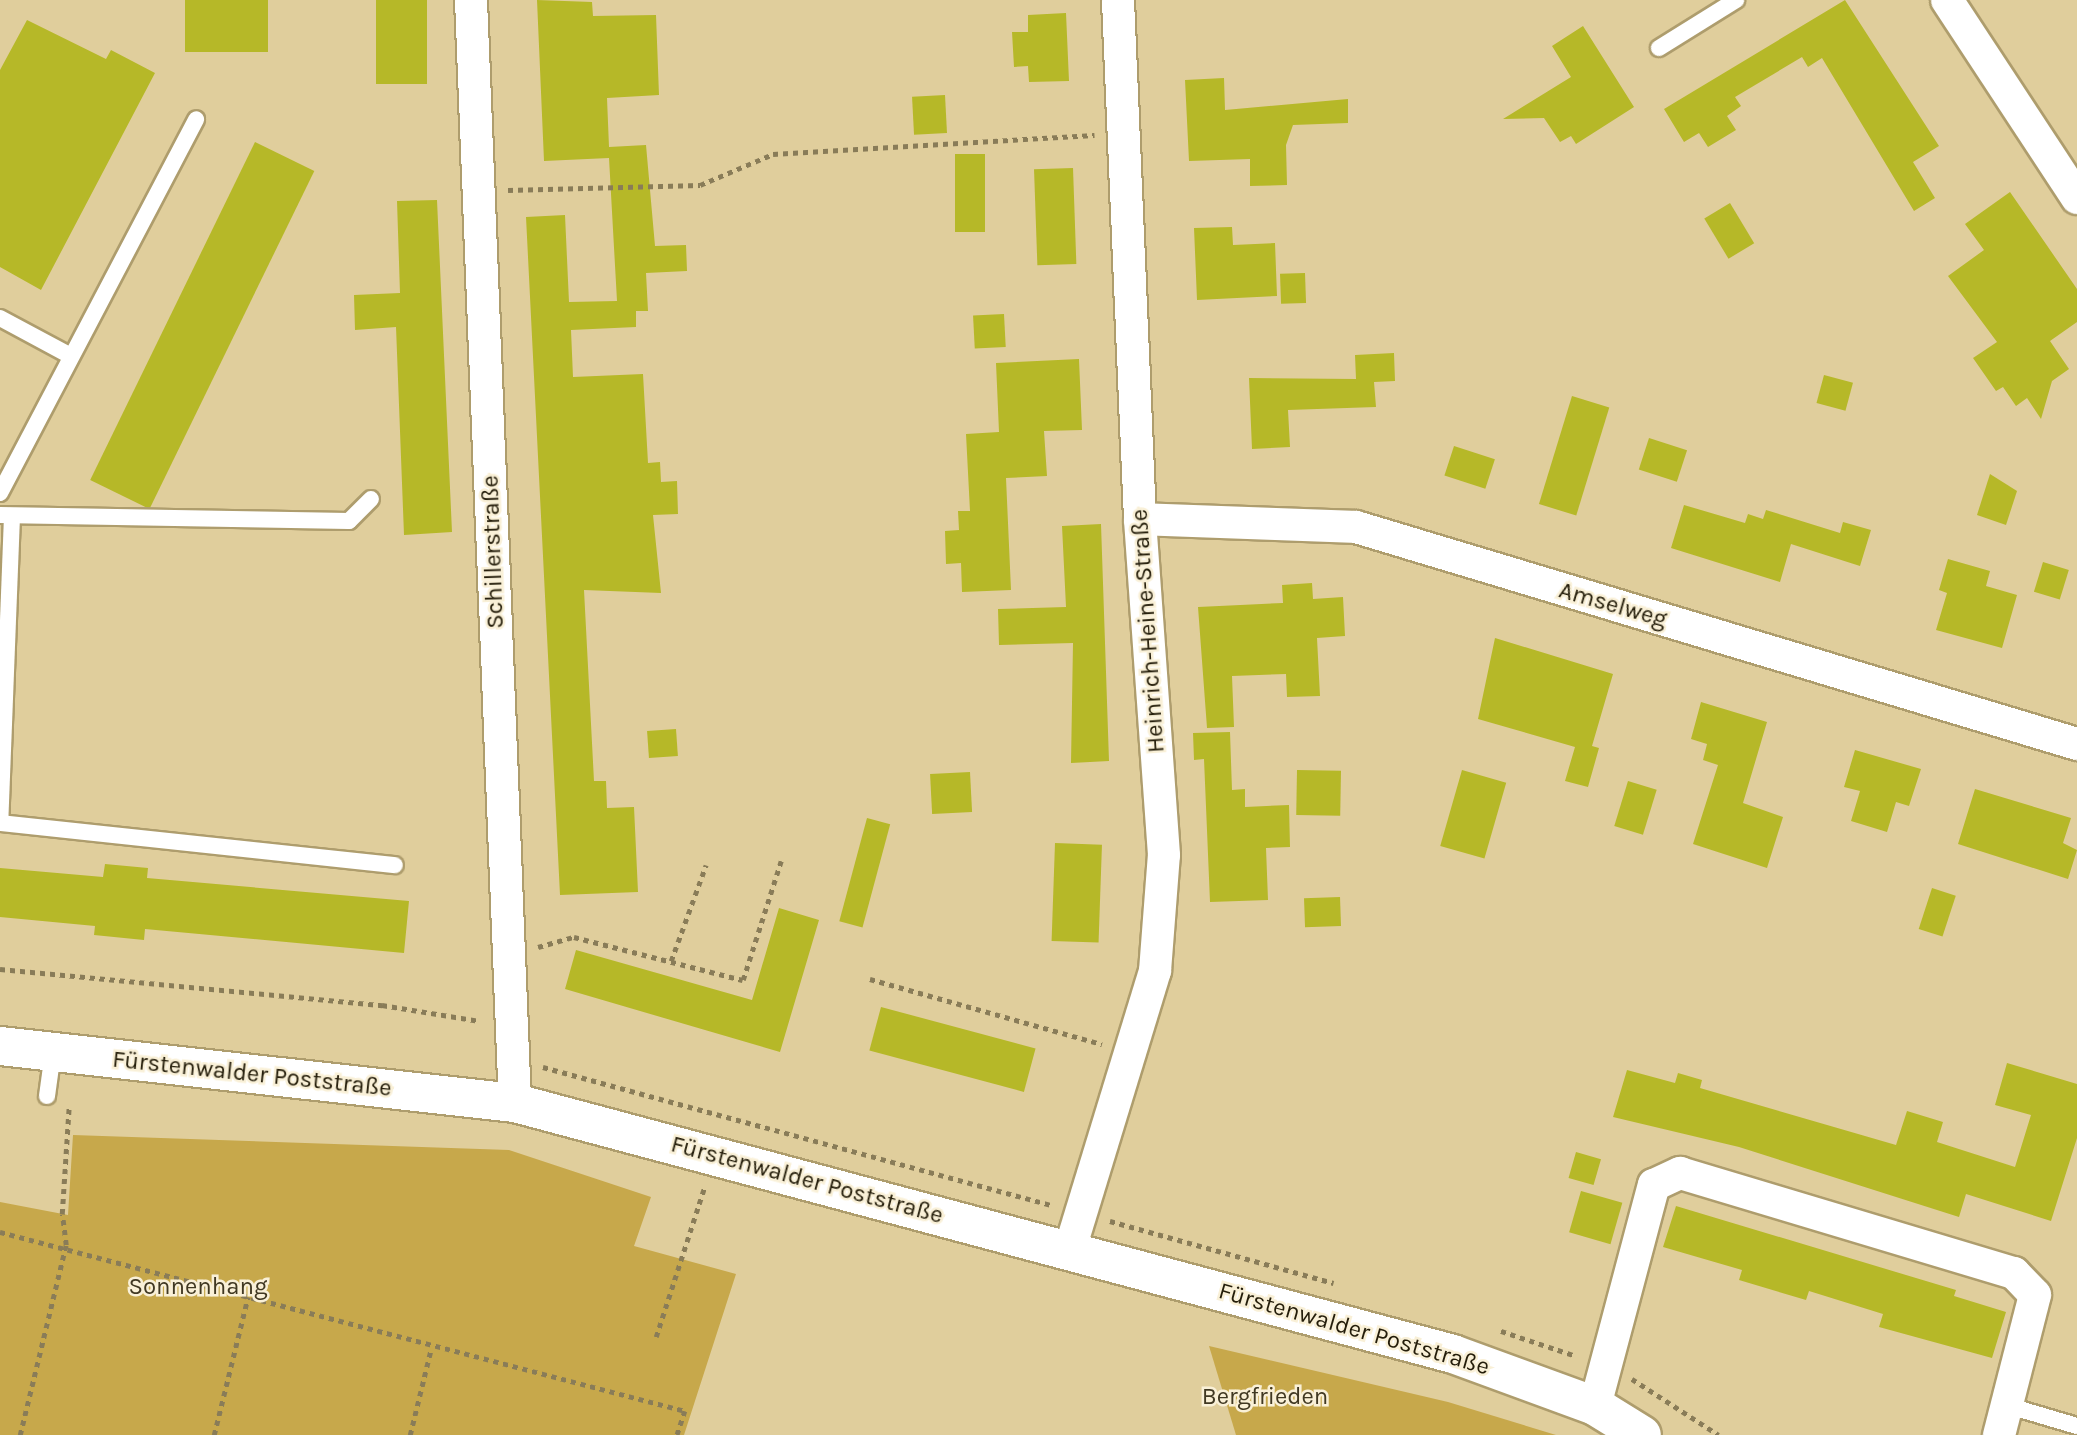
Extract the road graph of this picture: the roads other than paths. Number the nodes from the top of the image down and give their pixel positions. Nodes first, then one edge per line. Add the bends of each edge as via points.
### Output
1 (471, 0) edge
2 (1118, 0) edge
3 (1736, 0) edge
4 (1947, 0) edge
5 (1659, 48) dead end
6 (196, 119) dead end
7 (2077, 198) edge
8 (0, 318) edge
9 (69, 355) junction
10 (0, 493) edge
11 (371, 499) dead end
12 (6, 516) edge
13 (1140, 519) junction
14 (2077, 744) edge
15 (395, 865) dead end
16 (0, 1046) edge
17 (515, 1103) junction
18 (1070, 1249) junction
19 (1595, 1406) junction
20 (2003, 1420) edge
21 (2077, 1426) edge
22 (1642, 1435) edge

1 - 17 street, Schillerstraße
2 - 13 street, Heinrich-Heine-Straße
3 - 5 lane
4 - 7 street
6 - 9 lane
8 - 9 lane
9 - 10 lane
11 - 12 lane via 349,521
12 - 15 lane via 0,824
13 - 14 street, Amselweg via 1356,527
13 - 18 street, Heinrich-Heine-Straße via 1164,855 1155,971
16 - 17 street, Fürstenwalder Poststraße via 50,1076
17 - 18 street, Fürstenwalder Poststraße
18 - 19 street, Fürstenwalder Poststraße via 1453,1354
19 - 20 street via 1654,1185 1680,1172 2014,1273 2035,1295
19 - 22 street, Fürstenwalder Poststraße
20 - 21 lane

